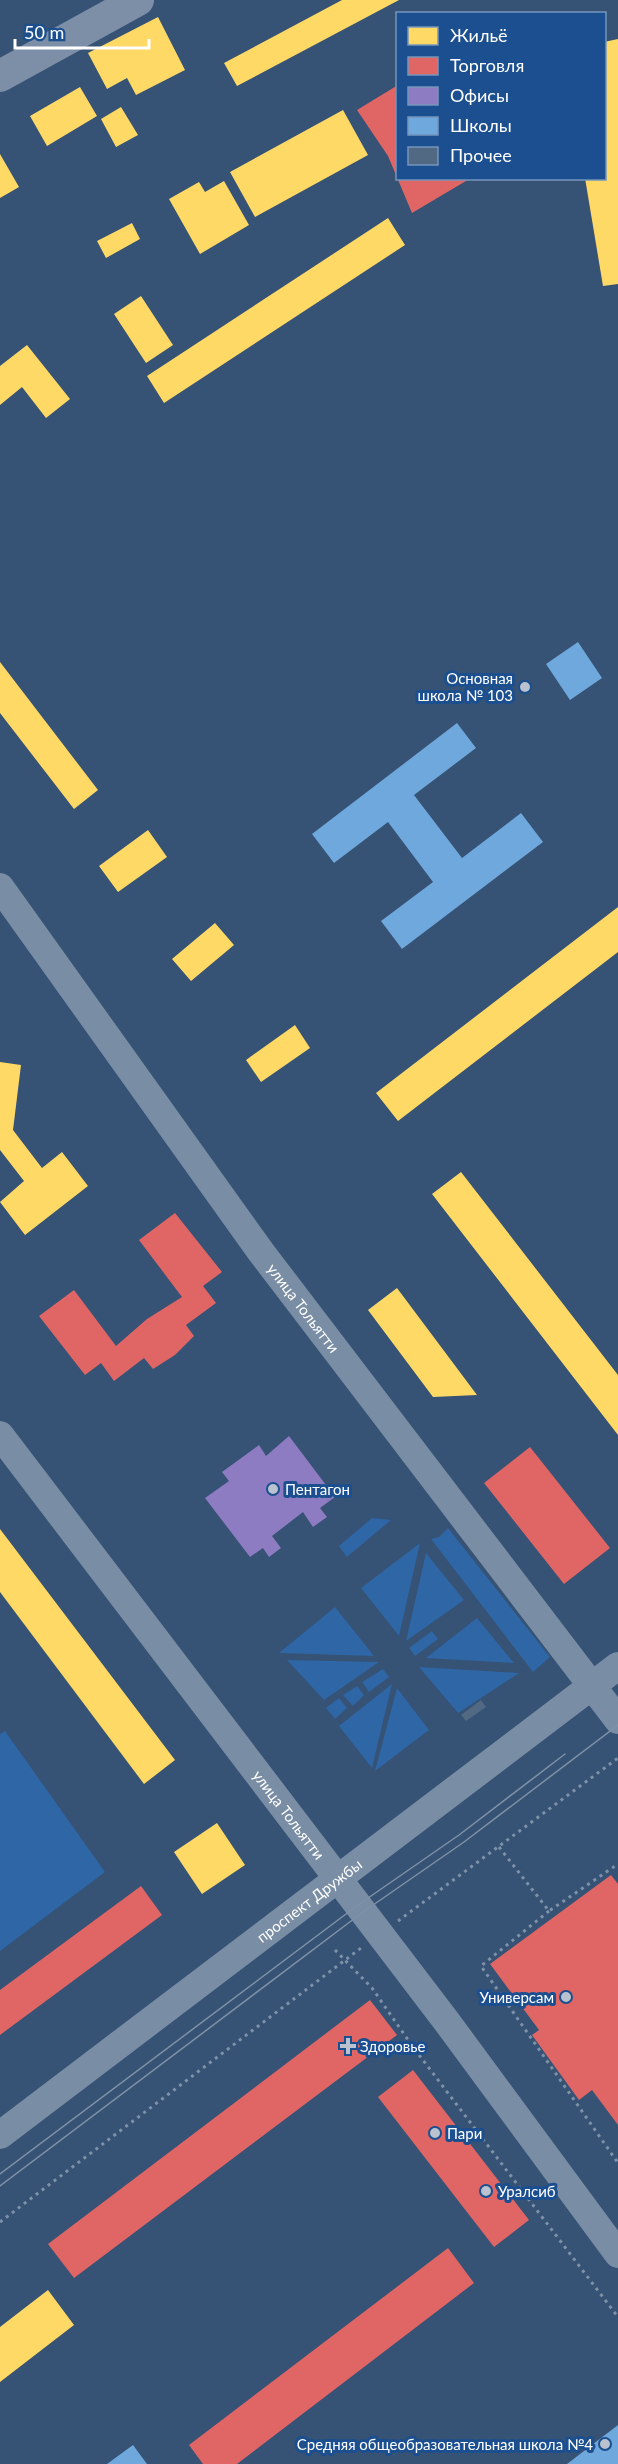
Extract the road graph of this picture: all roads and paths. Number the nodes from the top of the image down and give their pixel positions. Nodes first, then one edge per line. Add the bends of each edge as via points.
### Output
1 (138, 0) edge
2 (0, 76) edge
3 (0, 888) edge
4 (0, 1435) edge
5 (618, 1666) edge
6 (593, 1685) junction
7 (618, 1720) edge
8 (618, 1758) edge
9 (499, 1847) junction
10 (618, 1864) edge
11 (337, 1879) junction
12 (549, 1911) junction
13 (380, 1934) junction
14 (335, 1950) dead end
15 (345, 1961) junction
16 (0, 2135) edge
17 (618, 2163) edge
18 (0, 2222) edge
19 (618, 2254) edge
20 (618, 2317) edge

1 - 2 main road
3 - 6 street, улица Тольятти via 261,1251
4 - 11 street, улица Тольятти
5 - 6 street, проспект Дружбы
6 - 7 street, улица Тольятти
6 - 11 street, проспект Дружбы
8 - 9 path
9 - 12 path
9 - 13 path
10 - 12 path
11 - 13 street, улица Тольятти
11 - 16 street, проспект Дружбы
12 - 17 path via 481,1966
13 - 15 path
13 - 19 street, улица Тольятти
14 - 15 path
15 - 18 path
15 - 20 path via 372,1988

